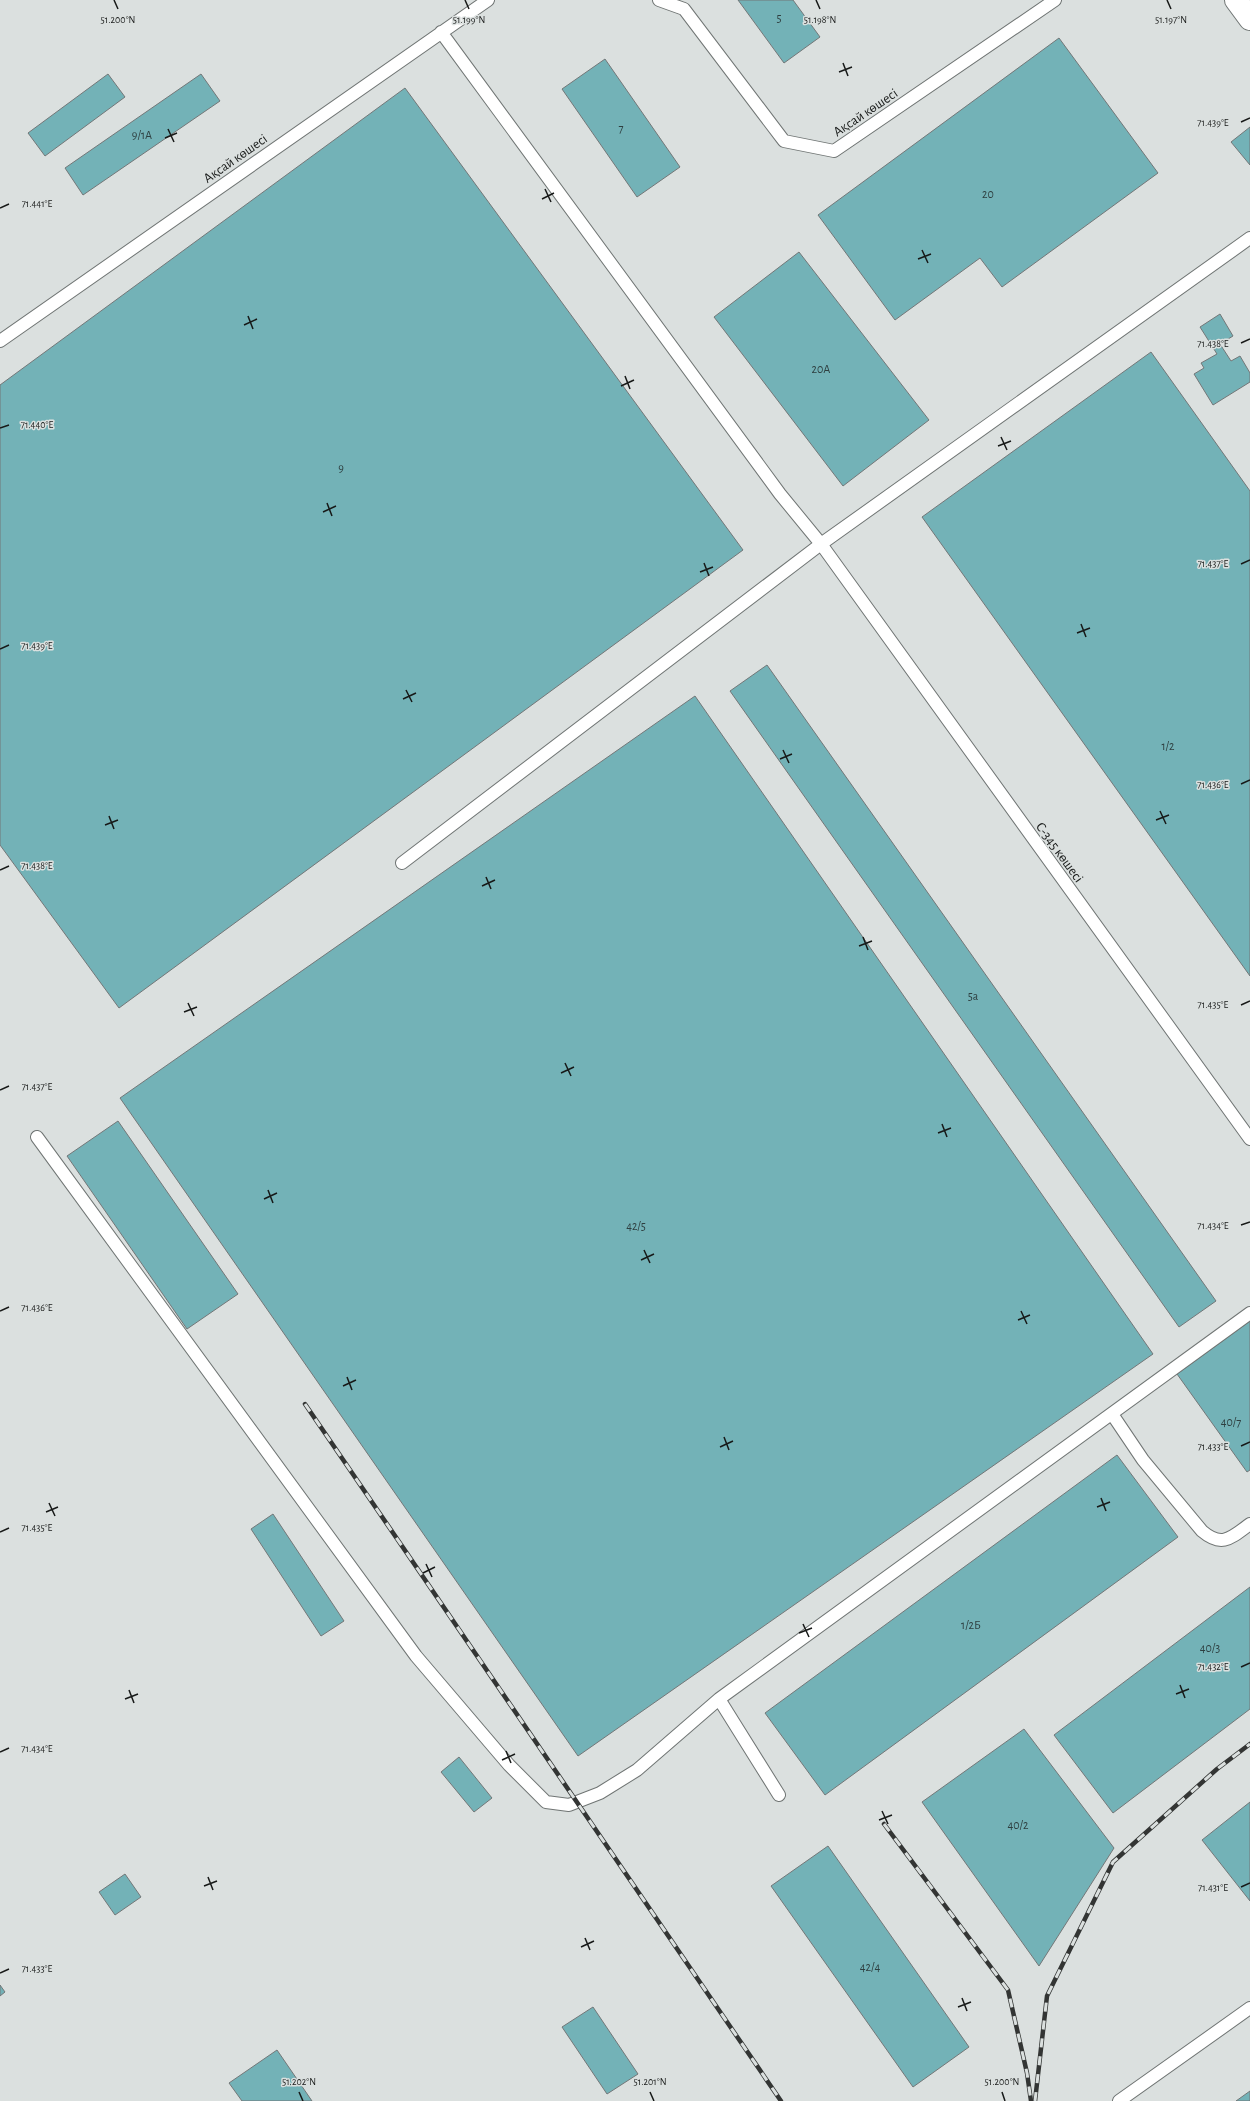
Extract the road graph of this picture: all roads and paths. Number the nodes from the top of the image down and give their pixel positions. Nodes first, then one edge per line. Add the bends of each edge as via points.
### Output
1 (488, 0) edge
2 (659, 0) edge
3 (1055, 0) edge
4 (1236, 0) edge
5 (1250, 19) edge
6 (440, 32) junction
7 (1250, 238) edge
8 (0, 341) edge
9 (821, 544) junction
10 (402, 863) dead end
11 (37, 1136) dead end
12 (1250, 1139) edge
13 (1250, 1313) edge
14 (1112, 1414) junction
15 (1250, 1524) edge
16 (719, 1699) junction
17 (779, 1795) dead end
18 (1250, 2008) edge
19 (1119, 2101) edge

1 - 6 lane, Ақсай көшесі
2 - 3 lane, Ақсай көшесі via 684,9 784,141 834,151
4 - 5 street
6 - 8 lane, Ақсай көшесі
6 - 9 lane, С-345 көшесі via 780,494
7 - 9 lane
9 - 10 lane
9 - 12 lane, С-345 көшесі
11 - 16 lane via 416,1656 509,1765 546,1802 569,1806 600,1793 637,1770
13 - 14 lane
14 - 15 lane via 1143,1460 1209,1537 1222,1541 1233,1537
14 - 16 lane
16 - 17 lane
18 - 19 lane

